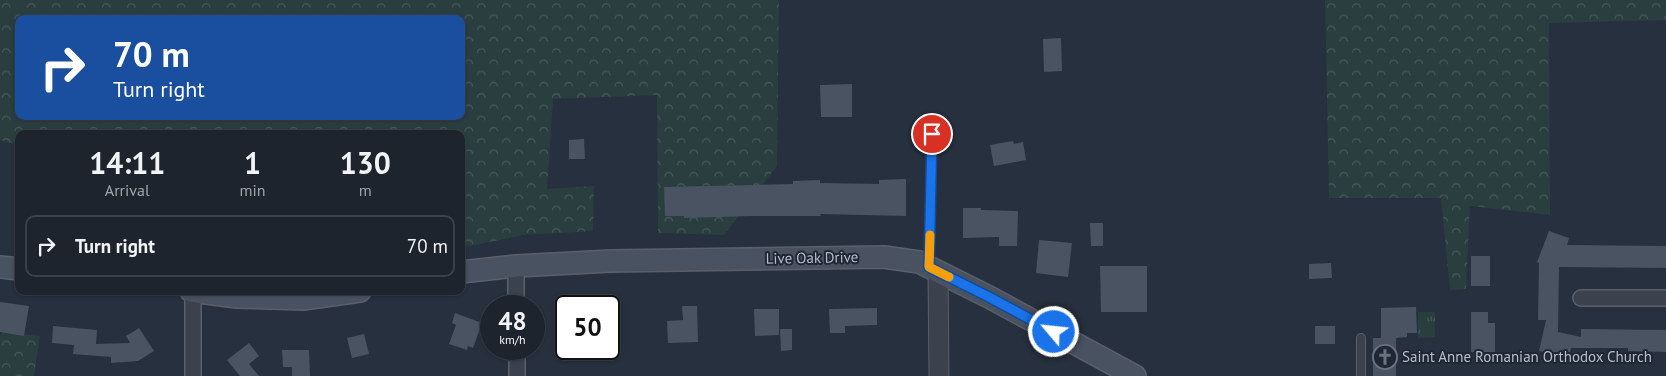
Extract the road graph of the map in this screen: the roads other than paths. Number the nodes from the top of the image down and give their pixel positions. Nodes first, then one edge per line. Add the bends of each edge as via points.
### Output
1 (932, 134) dead end
2 (516, 266) junction
3 (0, 267) edge
4 (15, 269) edge
5 (934, 269) junction
6 (465, 272) edge
7 (192, 295) edge
8 (222, 295) edge
9 (332, 295) edge
10 (516, 295) edge
11 (1581, 298) dead end
12 (1666, 298) edge
13 (1361, 338) dead end
14 (517, 360) edge
15 (193, 376) edge
16 (517, 376) edge
17 (939, 376) edge
18 (1135, 376) edge
19 (1362, 376) edge

1 - 5 lane
2 - 5 main road, Live Oak Drive via 610,261 884,257 919,262
2 - 6 main road, Live Oak Drive
2 - 10 street
3 - 4 main road
5 - 17 street
5 - 18 main road, Live Oak Drive
7 - 15 street
8 - 9 main road via 303,299
11 - 12 street
13 - 19 lane
14 - 16 street

